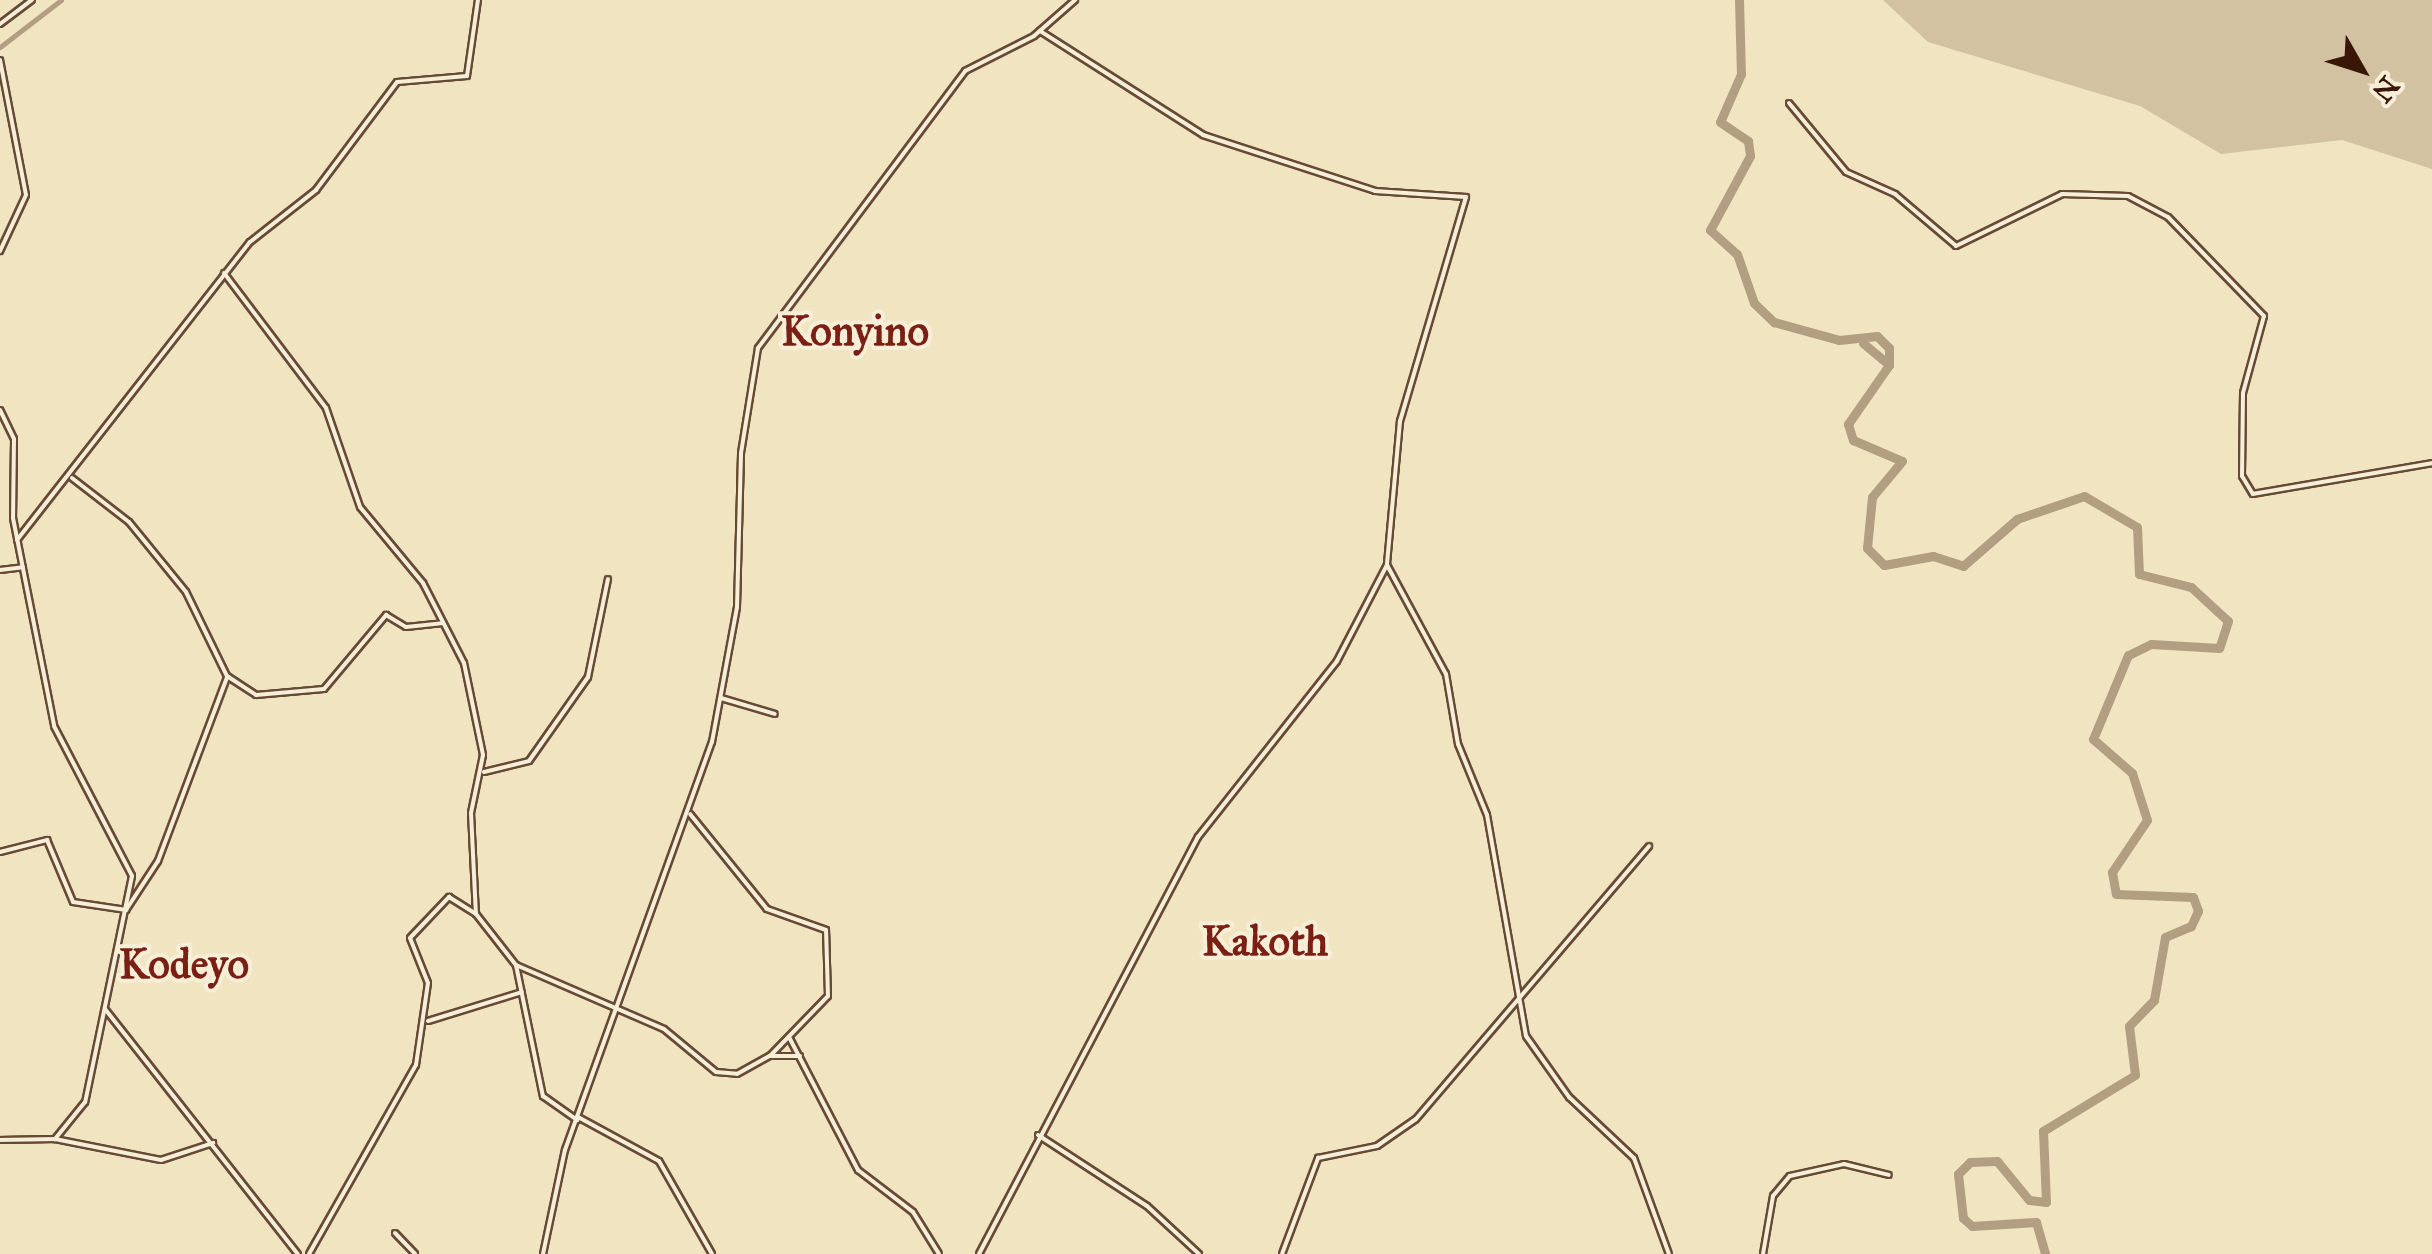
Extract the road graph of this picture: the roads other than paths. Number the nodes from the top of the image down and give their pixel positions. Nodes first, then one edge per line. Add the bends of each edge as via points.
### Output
1 (32, 0) edge
2 (478, 0) edge
3 (1074, 0) edge
4 (0, 24) edge
5 (1040, 32) junction
6 (0, 60) edge
7 (1789, 103) dead end
8 (0, 251) edge
9 (224, 273) junction
10 (0, 410) edge
11 (2432, 462) edge
12 (72, 478) junction
13 (18, 540) junction
14 (1387, 565) junction
15 (24, 567) junction
16 (0, 570) edge
17 (608, 579) dead end
18 (443, 623) junction
19 (228, 676) junction
20 (721, 698) junction
21 (775, 714) dead end
22 (483, 772) junction
23 (688, 813) junction
24 (1649, 846) dead end
25 (0, 852) edge
26 (126, 910) junction
27 (476, 914) junction
28 (516, 965) junction
29 (522, 992) junction
30 (1517, 1005) junction
31 (616, 1006) junction
32 (104, 1010) junction
33 (428, 1021) junction
34 (790, 1037) junction
35 (770, 1056) junction
36 (800, 1056) junction
37 (577, 1118) junction
38 (0, 1132) edge
39 (8, 1134) junction
40 (1038, 1135) junction
41 (56, 1139) junction
42 (0, 1140) edge
43 (213, 1140) junction
44 (1889, 1175) dead end
45 (395, 1233) dead end
46 (298, 1254) edge
47 (309, 1254) edge
48 (415, 1254) edge
49 (543, 1254) edge
50 (712, 1254) edge
51 (938, 1254) edge
52 (979, 1254) edge
53 (1198, 1254) edge
54 (1282, 1254) edge
55 (1668, 1254) edge
56 (1763, 1254) edge

1 - 4 street
2 - 9 street via 467,76 402,77 316,190
3 - 5 street
5 - 14 street via 1203,136 1374,192 1466,197 1400,421
5 - 20 street via 964,71 761,342 741,453 739,584
6 - 8 street via 26,186
7 - 11 street via 1846,172 1895,194 1960,246 2062,194 2128,196 2168,217 2264,316 2243,393 2242,476 2253,494
9 - 12 street
9 - 18 street via 326,408 360,507 423,583
10 - 13 street via 14,439
12 - 13 street
12 - 19 street via 102,494 186,592
13 - 15 street
14 - 30 street via 1446,674 1458,744 1487,815
14 - 40 street via 1337,661 1198,837 1090,1056
15 - 16 street
15 - 26 street via 57,737 121,844 132,876
17 - 22 street via 588,676 529,761
18 - 19 street via 406,627 386,615 316,693 256,695
18 - 22 street via 464,663
19 - 26 street via 158,861
20 - 21 street
20 - 23 street
22 - 27 street via 471,814
23 - 31 street
23 - 34 street via 766,908 826,930 828,996
24 - 30 street
25 - 26 street via 47,840 73,902
26 - 32 street
27 - 28 street
27 - 33 street via 449,896 410,938 428,967
28 - 29 street
28 - 31 street
29 - 33 street
29 - 37 street via 543,1096
30 - 54 street via 1393,1140 1322,1154
30 - 55 street via 1546,1070 1634,1158
31 - 35 street via 664,1029 716,1072 737,1074
31 - 37 street
32 - 41 street via 92,1088
32 - 43 street
33 - 47 street via 416,1066
34 - 35 street
34 - 36 street
35 - 36 street
36 - 51 street via 858,1170 913,1212
37 - 49 street
37 - 50 street via 658,1161
38 - 39 street
39 - 41 street
39 - 42 street
40 - 52 street
40 - 53 street via 1147,1206
41 - 43 street via 161,1160
43 - 46 street
44 - 56 street via 1844,1164 1790,1176 1773,1196
45 - 48 street

